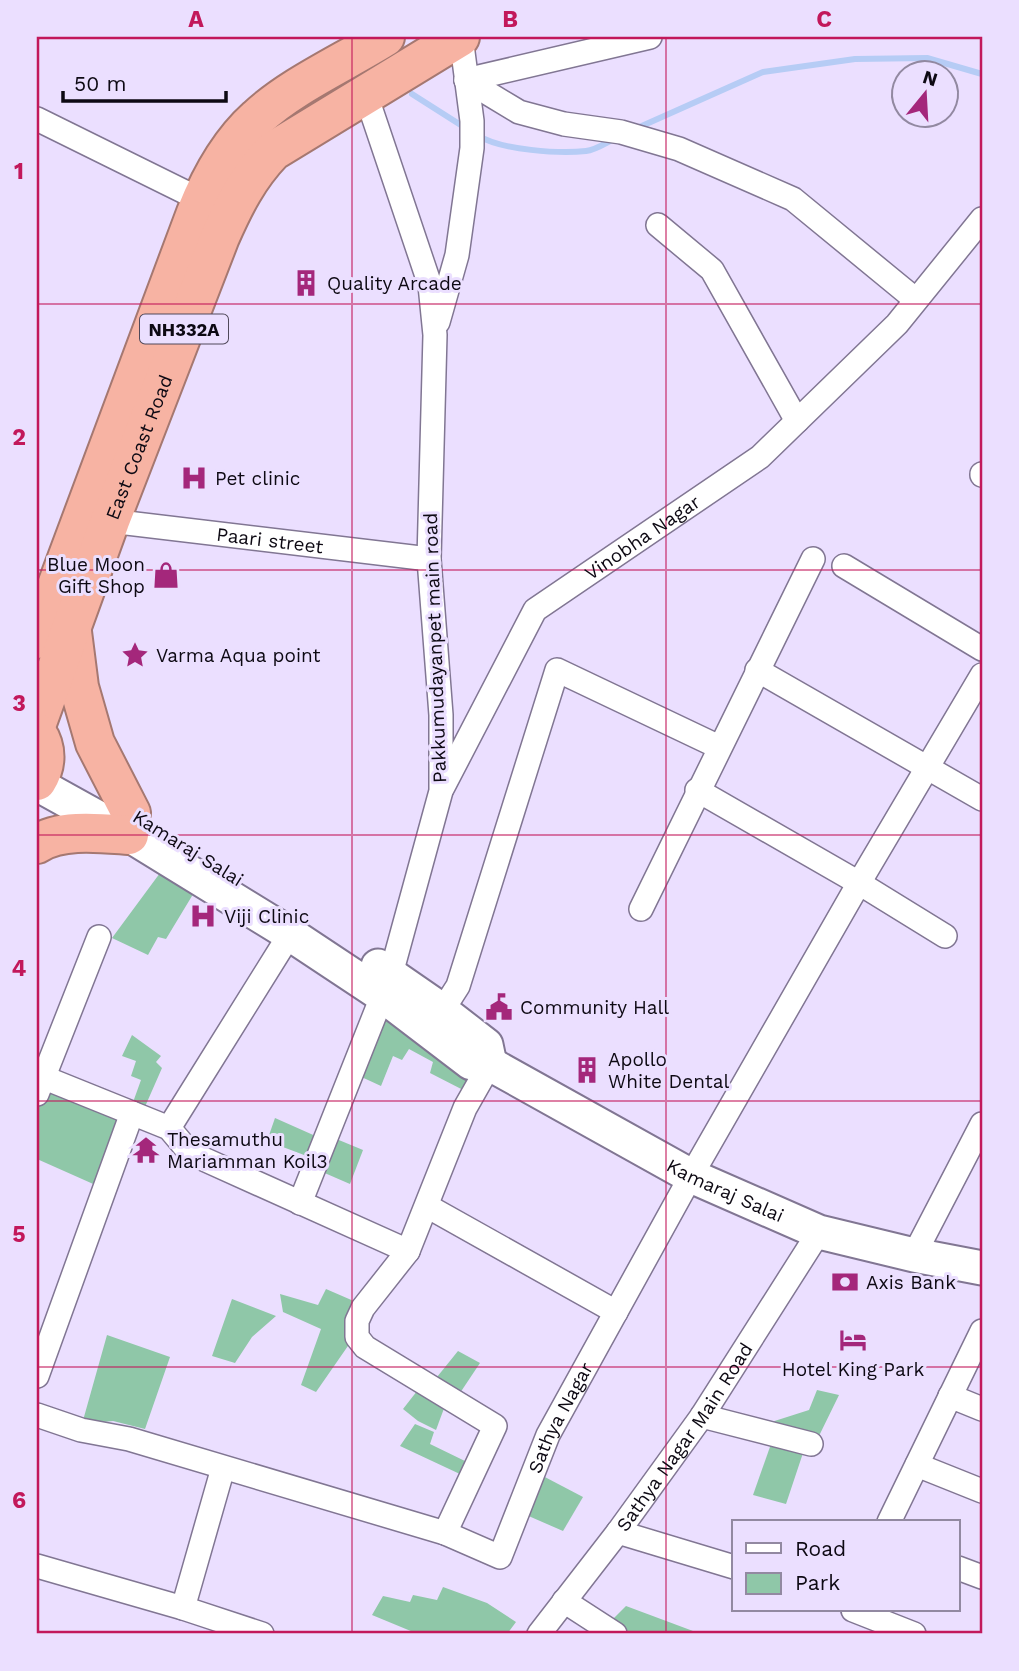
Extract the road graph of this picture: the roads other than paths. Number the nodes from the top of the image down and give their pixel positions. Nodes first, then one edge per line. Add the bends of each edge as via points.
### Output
1 (461, 37) edge
2 (650, 37) edge
3 (366, 42) edge
4 (467, 80) junction
5 (366, 94) junction
6 (37, 119) edge
7 (201, 200) junction
8 (982, 219) edge
9 (658, 225) dead end
10 (916, 300) junction
11 (435, 335) junction
12 (797, 421) junction
13 (110, 521) junction
14 (429, 559) junction
15 (813, 559) dead end
16 (844, 566) dead end
17 (47, 627) edge
18 (982, 649) edge
19 (757, 670) junction
20 (982, 675) edge
21 (37, 723) edge
22 (719, 747) junction
23 (39, 765) edge
24 (928, 769) junction
25 (698, 790) junction
26 (441, 791) junction
27 (982, 799) edge
28 (130, 824) junction
29 (37, 844) edge
30 (859, 883) junction
31 (641, 909) dead end
32 (290, 934) junction
33 (945, 936) dead end
34 (99, 937) dead end
35 (387, 985) junction
36 (442, 1011) junction
37 (490, 1064) junction
38 (41, 1086) edge
39 (132, 1113) junction
40 (982, 1124) edge
41 (169, 1128) junction
42 (691, 1176) junction
43 (300, 1203) junction
44 (427, 1206) junction
45 (819, 1232) junction
46 (408, 1251) junction
47 (914, 1255) junction
48 (982, 1268) edge
49 (617, 1312) junction
50 (982, 1331) edge
51 (37, 1376) edge
52 (950, 1396) junction
53 (982, 1409) edge
54 (37, 1415) edge
55 (702, 1416) junction
56 (811, 1444) dead end
57 (917, 1465) junction
58 (223, 1468) junction
59 (982, 1491) edge
60 (890, 1520) edge
61 (618, 1532) junction
62 (445, 1533) junction
63 (37, 1566) edge
64 (732, 1566) edge
65 (960, 1569) edge
66 (982, 1577) edge
67 (564, 1601) junction
68 (183, 1608) junction
69 (858, 1612) edge
70 (262, 1634) edge
71 (539, 1634) edge
72 (615, 1634) edge
73 (914, 1634) edge

1 - 4 street
1 - 5 highway, East Coast Road / NH332A
2 - 4 street
3 - 5 main road
3 - 7 highway, East Coast Road / NH332A via 257,117 231,145
4 - 10 street via 519,112 679,149 793,199
4 - 11 street via 472,132 457,255
5 - 11 street via 430,285
5 - 13 highway, East Coast Road / NH332A via 273,151 238,196
6 - 7 street
7 - 17 highway, East Coast Road / NH332A
8 - 10 street, Vinobha Nagar
9 - 12 street via 712,270
10 - 12 street, Vinobha Nagar
11 - 14 street, Pakkumudayanpet main road
12 - 26 street, Vinobha Nagar via 760,457 535,610
13 - 14 street, Paari street
13 - 17 highway, East Coast Road / NH332A
14 - 26 street, Pakkumudayanpet main road via 441,715
15 - 19 street
16 - 18 street
17 - 21 highway, East Coast Road / NH332A
17 - 28 highway via 79,687 95,743
19 - 22 street
19 - 24 street
20 - 24 street, Sathya Nagar
22 - 25 street
22 - 36 street via 556,670 458,986
23 - 28 main road, Kamaraj Salai
24 - 27 street
24 - 30 street, Sathya Nagar
25 - 30 street
25 - 31 street
26 - 35 street, Pakkumudayanpet main road
28 - 29 highway
28 - 32 main road, Kamaraj Salai
28 - 35 main road, Kamaraj Salai
30 - 33 street
30 - 42 street, Sathya Nagar
32 - 35 main road, Kamaraj Salai
32 - 41 street
34 - 38 street
35 - 36 main road, Kamaraj Salai
35 - 37 main road, Kamaraj Salai via 471,1063
35 - 43 street, Pakkumudayanpet main road
36 - 37 main road, Kamaraj Salai via 486,1045
37 - 42 main road, Kamaraj Salai
37 - 44 street via 465,1108
38 - 39 street
39 - 41 street
39 - 51 street
40 - 47 street
41 - 43 street via 199,1157
42 - 45 main road, Kamaraj Salai
42 - 49 street, Sathya Nagar
43 - 46 street
44 - 46 street
44 - 49 street
45 - 47 main road, Kamaraj Salai
45 - 55 street, Sathya Nagar Main Road
46 - 62 street via 363,1308 357,1337 365,1347 495,1426
47 - 48 main road, Kamaraj Salai
49 - 62 street, Sathya Nagar via 548,1435 500,1557
50 - 52 street
52 - 53 street
52 - 57 street
54 - 58 street, Sathya Nagar
55 - 56 street
55 - 61 street, Sathya Nagar Main Road
57 - 59 street
57 - 60 street
58 - 62 street, Sathya Nagar
58 - 68 street
61 - 64 street
61 - 67 street, Sathya Nagar Main Road
63 - 68 street
65 - 66 street
67 - 71 street, Sathya Nagar Main Road
67 - 72 street
68 - 70 street
69 - 73 street

